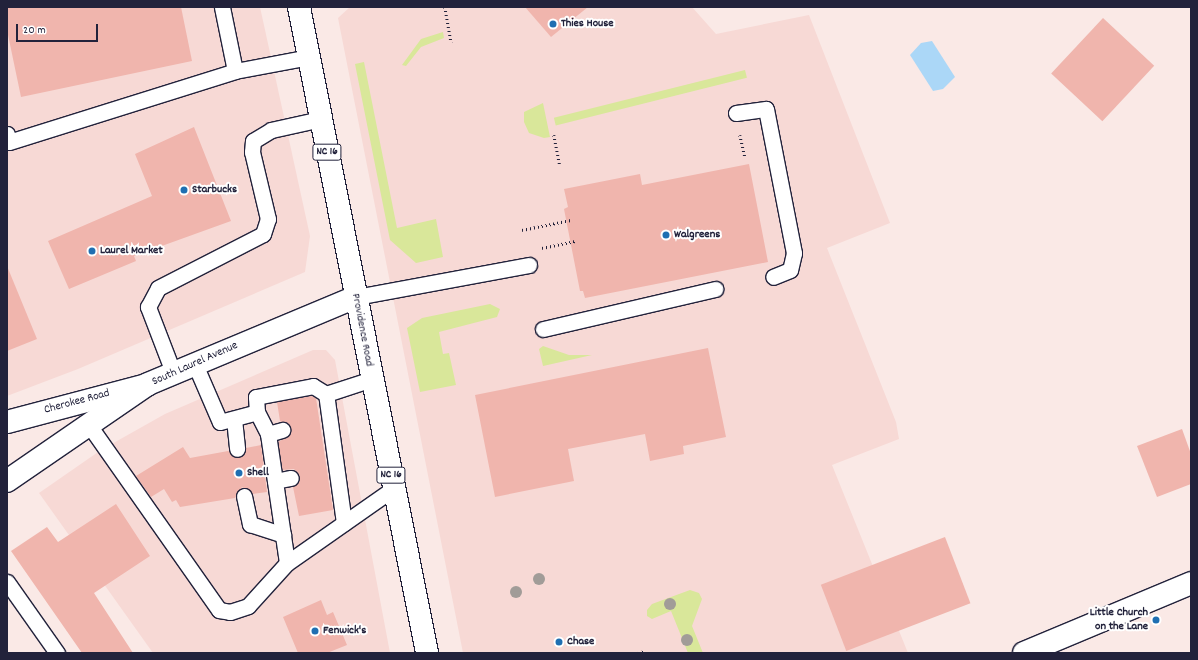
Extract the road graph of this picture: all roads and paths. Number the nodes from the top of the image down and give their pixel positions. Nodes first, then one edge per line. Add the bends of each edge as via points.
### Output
1 (222, 7) edge
2 (299, 7) edge
3 (445, 7) edge
4 (451, 42) dead end
5 (309, 57) junction
6 (235, 71) junction
7 (736, 113) dead end
8 (321, 118) junction
9 (7, 134) edge
10 (554, 135) dead end
11 (560, 165) dead end
12 (571, 220) dead end
13 (522, 230) dead end
14 (575, 241) dead end
15 (534, 249) dead end
16 (529, 265) dead end
17 (773, 277) dead end
18 (715, 289) dead end
19 (356, 298) junction
20 (543, 329) dead end
21 (194, 362) junction
22 (173, 372) junction
23 (372, 379) junction
24 (148, 384) junction
25 (326, 394) junction
26 (257, 412) junction
27 (234, 419) junction
28 (7, 422) edge
29 (89, 425) junction
30 (237, 450) dead end
31 (291, 478) dead end
32 (7, 481) edge
33 (275, 481) junction
34 (394, 488) junction
35 (244, 496) dead end
36 (344, 523) junction
37 (283, 535) junction
38 (287, 564) junction
39 (7, 582) edge
40 (1191, 583) edge
41 (644, 651) dead end
42 (57, 653) edge
43 (427, 653) edge
44 (638, 653) edge
45 (1024, 653) edge

1 - 6 lane
2 - 5 street, Providence Road / NC 16
3 - 4 path
5 - 6 lane
5 - 8 street, Providence Road / NC 16
6 - 9 lane via 9,142
7 - 17 lane via 766,109 794,252 790,270
8 - 19 street, Providence Road / NC 16
8 - 22 lane via 271,130 253,141 252,152 268,219 263,234 158,288 148,308
10 - 11 path
12 - 13 path
14 - 15 path
16 - 19 lane
18 - 20 lane
19 - 21 street, South Laurel Avenue
19 - 23 street, Providence Road / NC 16
21 - 22 street, South Laurel Avenue
21 - 27 lane via 220,422
22 - 24 street, South Laurel Avenue
23 - 25 lane
23 - 34 street, Providence Road / NC 16
24 - 28 street, Cherokee Road
24 - 29 street, South Laurel Avenue
25 - 26 lane via 313,386 256,397
25 - 36 lane via 325,422
26 - 27 lane
26 - 33 lane via 275,432
27 - 30 lane
29 - 32 street, South Laurel Avenue
29 - 38 lane via 219,610 230,612 248,606
31 - 33 lane
33 - 37 lane
34 - 36 lane
34 - 43 street, Providence Road / NC 16
35 - 37 lane via 250,524
36 - 38 lane
37 - 38 lane
39 - 42 lane
40 - 45 street
41 - 44 path

